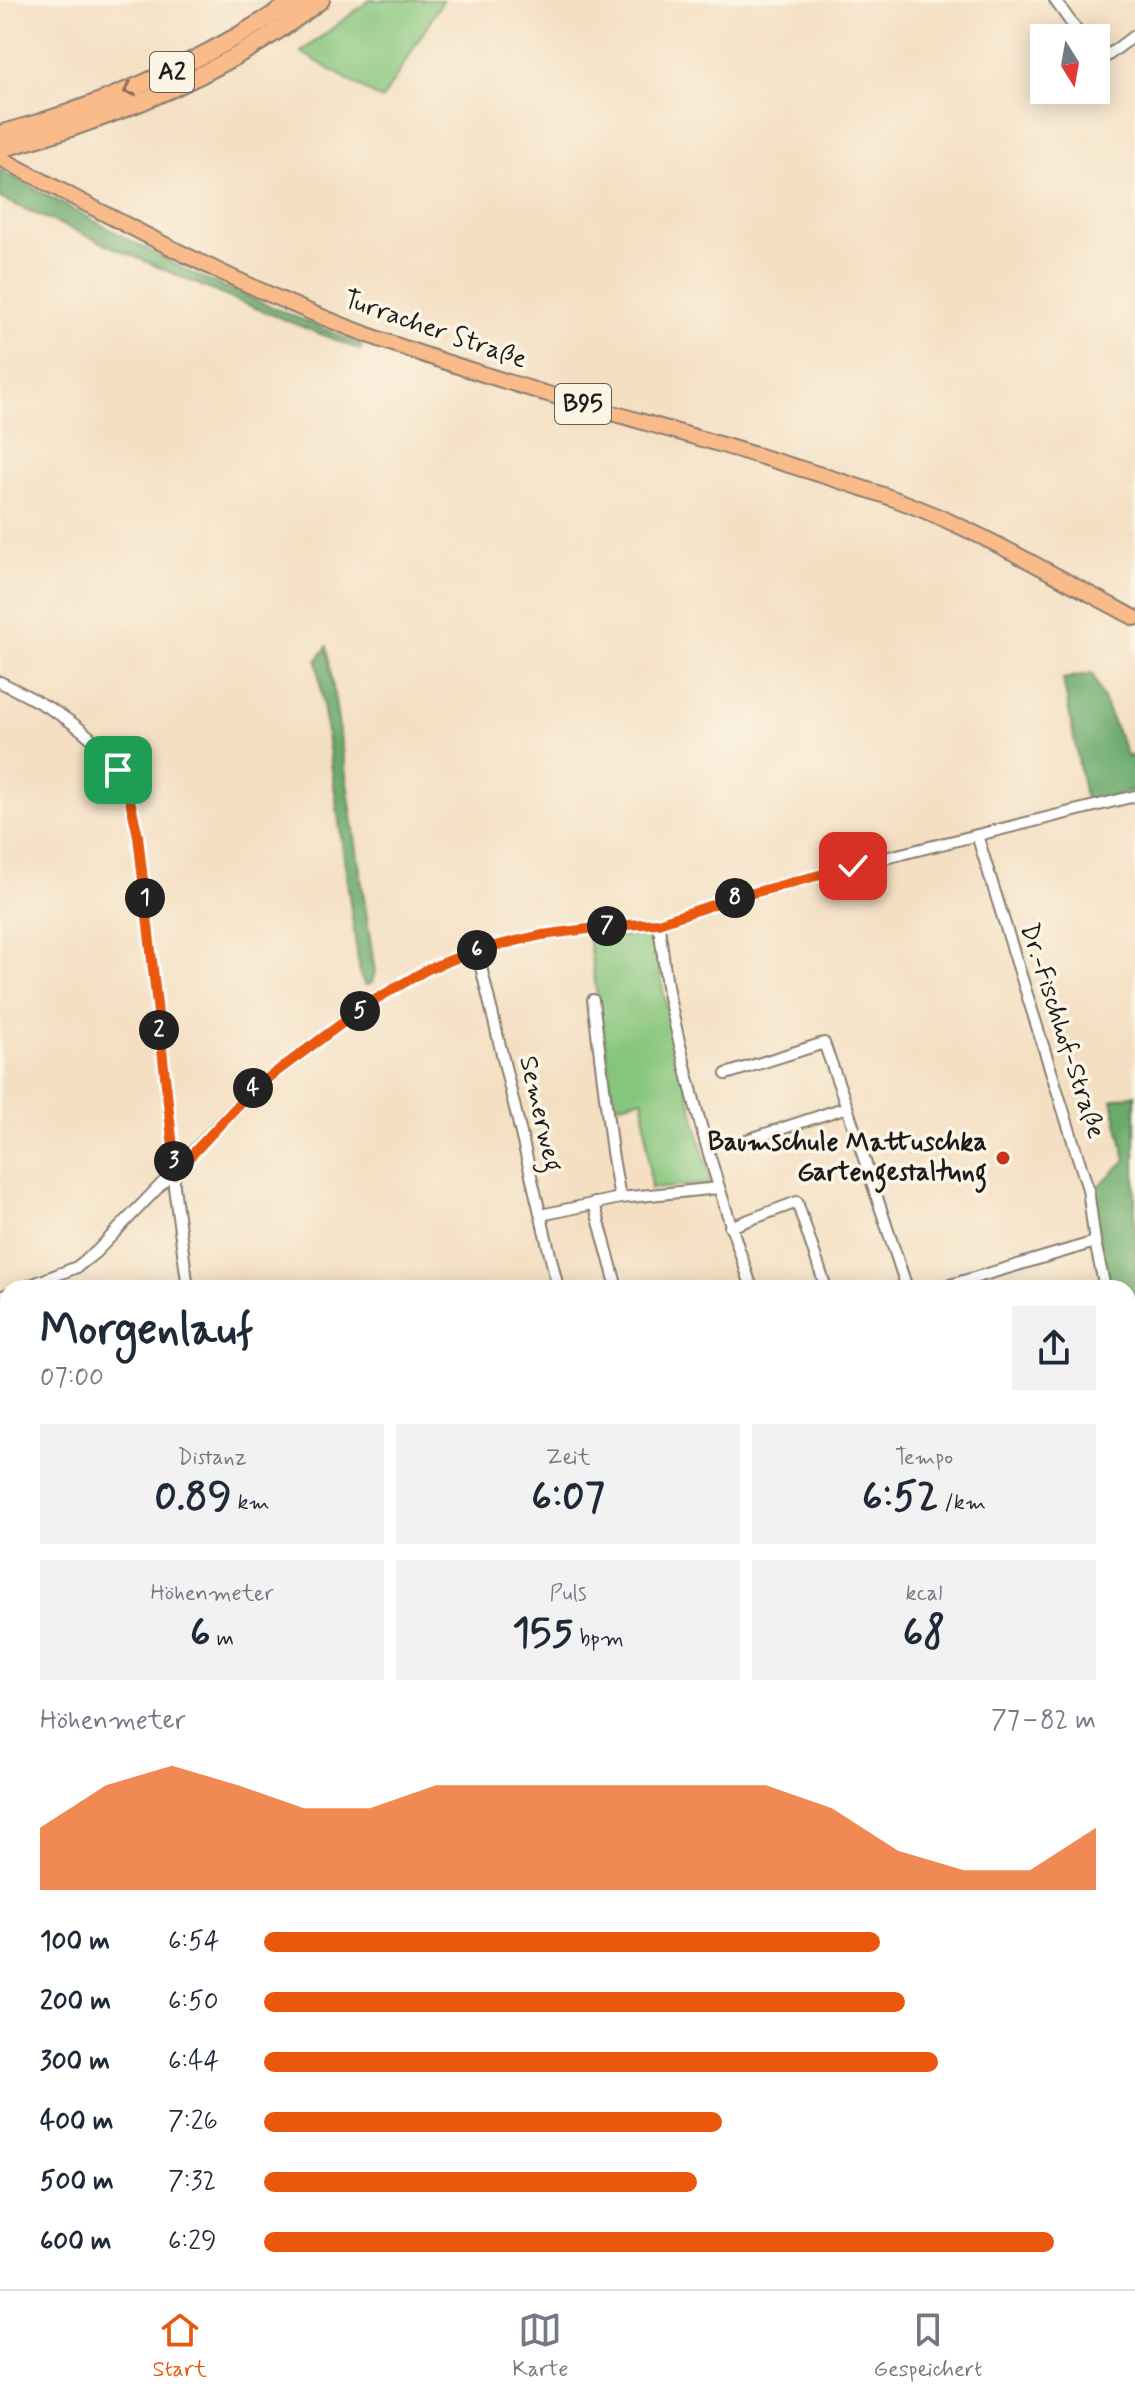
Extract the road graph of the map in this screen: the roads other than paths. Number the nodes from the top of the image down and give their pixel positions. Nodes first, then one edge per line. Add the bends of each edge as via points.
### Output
1 (296, 0) edge
2 (321, 0) edge
3 (1055, 0) edge
4 (1072, 24) edge
5 (1135, 35) edge
6 (1110, 54) edge
7 (0, 134) edge
8 (0, 149) edge
9 (0, 158) edge
10 (1135, 618) edge
11 (0, 682) edge
12 (1135, 796) edge
13 (977, 835) junction
14 (658, 923) junction
15 (477, 950) junction
16 (593, 1000) dead end
17 (726, 1074) dead end
18 (847, 1107) junction
19 (747, 1140) dead end
20 (173, 1175) junction
21 (719, 1188) junction
22 (620, 1198) junction
23 (594, 1203) junction
24 (541, 1215) junction
25 (730, 1227) junction
26 (1095, 1242) junction
27 (44, 1280) edge
28 (187, 1280) edge
29 (556, 1280) edge
30 (615, 1280) edge
31 (749, 1280) edge
32 (823, 1280) edge
33 (904, 1280) edge
34 (967, 1280) edge
35 (1103, 1280) edge

1 -> 7 highway, A2 via 176,70 101,102
2 - 8 highway, A2 via 253,45 177,85 112,114
3 - 4 street
5 - 6 street
9 - 10 main road, Turracher Straße / B95 via 150,238 377,338 888,497 955,525
11 - 20 street via 84,733 111,760 128,791 138,836
12 - 13 street
13 - 14 street via 755,892
13 - 26 street, Dr.-Fischhof-Straße via 1088,1189
14 - 15 street via 542,935
14 - 21 street via 669,995
15 - 20 street via 428,969 371,1002 253,1089
15 - 24 street, Semerweg
16 - 22 street
17 - 18 street via 824,1043
18 - 19 street
18 - 33 street
20 - 27 street via 85,1261
20 - 28 street
21 - 22 street
21 - 25 street
22 - 23 street
23 - 24 street
23 - 30 street
24 - 29 street, Semerweg
25 - 31 street
25 - 32 street via 797,1202
26 - 34 street
26 - 35 street, Dr.-Fischhof-Straße

